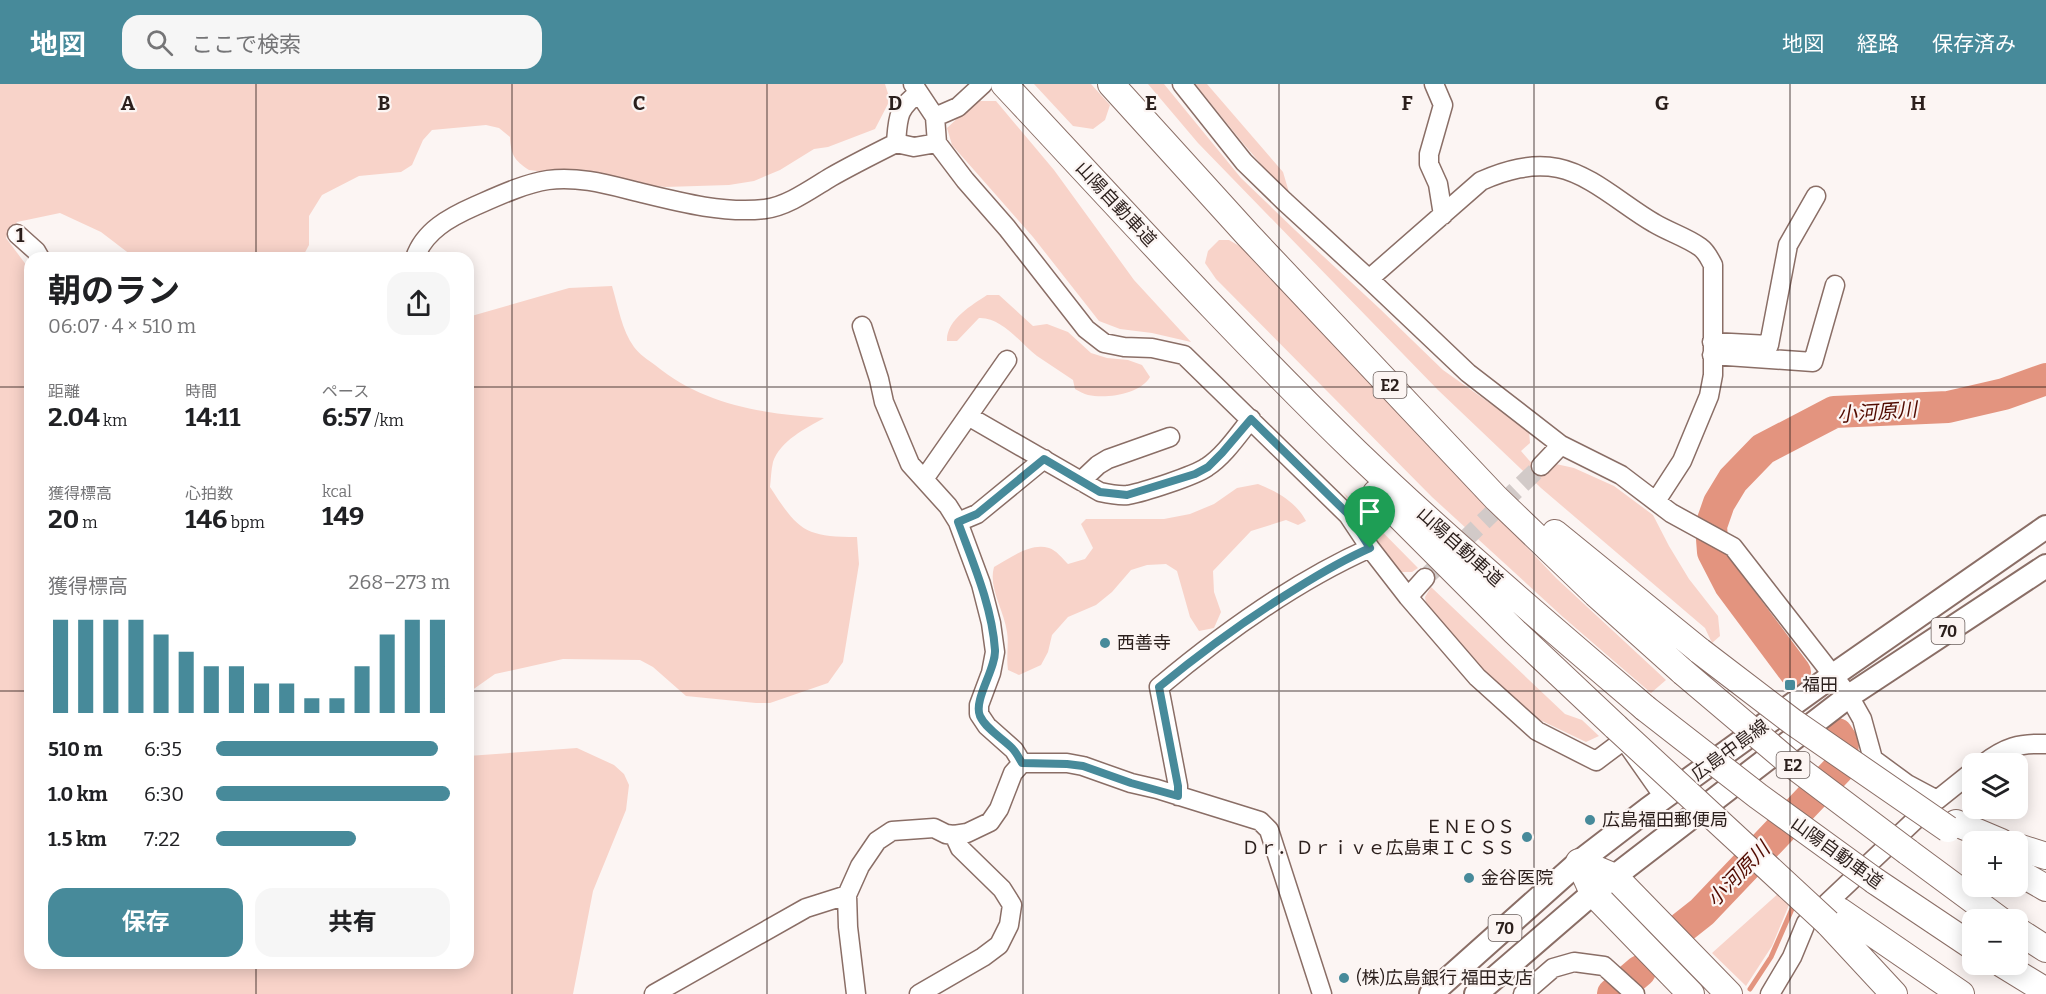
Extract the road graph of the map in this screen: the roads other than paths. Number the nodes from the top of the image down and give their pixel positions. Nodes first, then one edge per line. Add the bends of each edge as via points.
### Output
1 (983, 84) edge
2 (1004, 84) edge
3 (1111, 84) edge
4 (1182, 84) edge
5 (1434, 84) edge
6 (916, 89) edge
7 (935, 117) junction
8 (896, 143) junction
9 (937, 143) junction
10 (1816, 196) dead end
11 (1443, 215) junction
12 (17, 234) dead end
13 (37, 252) edge
14 (418, 252) edge
15 (1369, 279) junction
16 (1188, 283) junction
17 (1835, 285) dead end
18 (862, 326) dead end
19 (1712, 348) junction
20 (1007, 360) dead end
21 (1394, 389) junction
22 (968, 416) junction
23 (1251, 419) junction
24 (1170, 436) dead end
25 (1561, 445) junction
26 (1044, 459) junction
27 (1541, 466) tunnel mouth
28 (924, 479) junction
29 (1082, 481) junction
30 (1656, 501) junction
31 (958, 522) junction
32 (2046, 527) edge
33 (1370, 548) junction
34 (2046, 566) edge
35 (1425, 578) tunnel mouth
36 (1408, 597) junction
37 (1832, 676) junction
38 (1849, 696) junction
39 (2046, 744) edge
40 (1997, 753) edge
41 (1022, 763) junction
42 (1962, 780) edge
43 (1178, 796) junction
44 (1664, 797) junction
45 (1937, 800) junction
46 (1952, 826) junction
47 (1967, 831) edge
48 (954, 835) junction
49 (1962, 835) edge
50 (2028, 850) edge
51 (2046, 856) edge
52 (1579, 862) junction
53 (1615, 877) junction
54 (2028, 878) edge
55 (2046, 888) edge
56 (1593, 893) junction
57 (847, 895) junction
58 (1985, 909) edge
59 (1834, 917) junction
60 (2028, 938) edge
61 (1962, 939) edge
62 (2046, 950) edge
63 (2019, 975) edge
64 (2046, 992) edge
65 (654, 994) edge
66 (856, 994) edge
67 (919, 994) edge
68 (1322, 994) edge
69 (1431, 994) edge
70 (1476, 994) edge
71 (1522, 994) edge
72 (1635, 994) edge
73 (1691, 994) edge
74 (1729, 994) edge
75 (1770, 994) edge
76 (1894, 994) edge
77 (1961, 994) edge

1 - 7 street via 958,107
2 - 16 highway, 山陽自動車道 / E2
3 - 21 highway, E2
4 - 15 street via 1244,162
5 - 11 street via 1443,105 1429,164 1438,184
6 - 7 street
6 - 8 street via 898,118
7 - 9 street
8 - 9 street via 914,147
8 - 14 street via 791,200 766,208 725,208 585,181 547,180 452,216 428,235
9 - 23 street via 1086,329 1104,343 1184,355
10 - 19 street via 1788,245 1769,345
11 - 15 street
11 - 19 street via 1482,181 1502,171 1527,166 1576,173 1708,254 1713,265
12 - 13 street
15 - 25 street via 1468,373
16 - 59 highway, bridge via 1266,380 1515,632 1692,797
16 - 61 highway, 山陽自動車道 / E2, bridge via 1433,524 1645,708 1758,796
17 - 19 street via 1813,362
18 - 28 street via 901,444 910,464
19 - 30 street via 1709,396 1682,461
20 - 22 street
21 - 46 highway, bridge via 1559,537 1701,651 1888,789
21 - 58 highway, E2, bridge via 1504,506 1683,672 1794,766
22 - 26 street
22 - 28 street
23 - 29 street via 1208,467 1195,474 1127,495 1100,492
23 - 33 street via 1348,514
24 - 29 street via 1108,459
25 - 27 street
25 - 30 street via 1621,475
26 - 29 street
26 - 31 street via 977,514
28 - 31 street
30 - 37 street via 1733,547
31 - 41 street via 981,584 995,652 979,714
32 - 37 main road, 広島中島線 / 70
33 - 36 street
33 - 43 street via 1257,612 1159,687
34 - 38 main road, 広島中島線 / 70
35 - 36 street
36 - 44 street via 1477,677 1537,731 1596,761 1624,741
37 - 38 street
37 - 44 main road, 広島中島線 / 70
38 - 45 street via 1862,719 1873,759
38 - 53 main road, 広島中島線 / 70
39 - 40 street via 2027,743
41 - 43 street via 1083,766
41 - 48 street via 1013,773 990,822
42 - 45 street
43 - 68 street via 1260,821 1269,830
44 - 52 main road, 広島中島線 / 70
45 - 75 street via 1806,923
46 - 47 highway
46 - 49 highway
48 - 57 street via 934,828 892,831 877,841
48 - 67 street via 960,848 1002,889 1012,905 1009,925 999,945
50 - 51 highway
52 - 53 highway
52 - 56 highway
52 - 69 main road, 広島中島線 / 70
53 - 56 main road, 広島中島線 / 70
53 - 74 highway
54 - 55 highway
56 - 70 main road, 広島中島線 / 70
56 - 73 highway
57 - 65 street via 806,908
57 - 66 street
59 - 76 highway
59 - 77 highway
60 - 62 highway
63 - 64 highway
71 - 72 street via 1553,968 1574,962 1604,966

